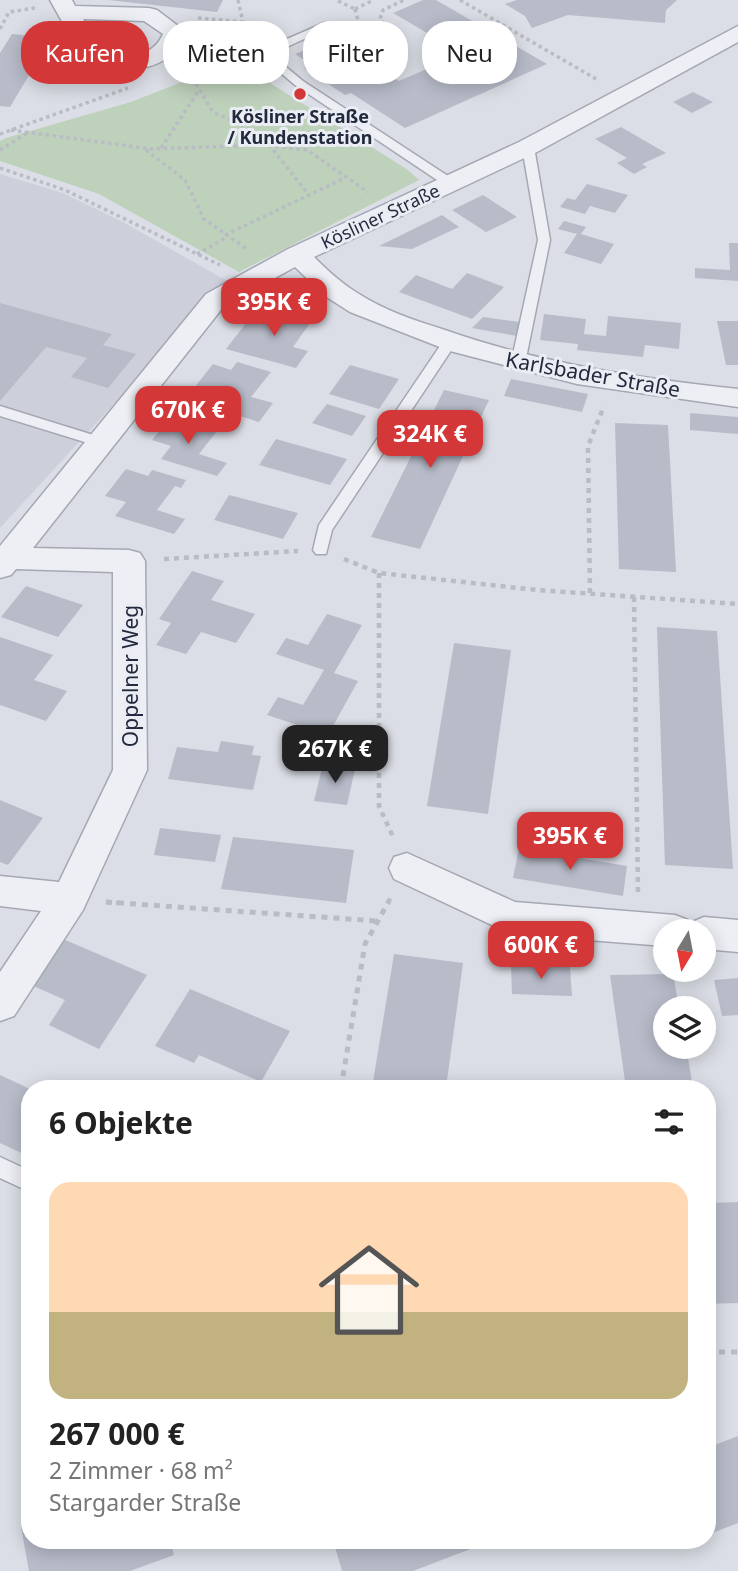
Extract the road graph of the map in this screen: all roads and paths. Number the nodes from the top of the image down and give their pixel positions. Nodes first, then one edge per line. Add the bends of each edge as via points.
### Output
1 (238, 0) edge
2 (374, 0) edge
3 (404, 0) edge
4 (460, 0) edge
5 (338, 1) edge
6 (64, 5) edge
7 (355, 9) junction
8 (243, 21) edge
9 (359, 21) edge
10 (382, 21) edge
11 (0, 29) edge
12 (738, 33) edge
13 (303, 36) edge
14 (196, 84) edge
15 (199, 90) junction
16 (624, 95) junction
17 (11, 130) dead end
18 (28, 133) junction
19 (270, 146) junction
20 (528, 147) junction
21 (144, 148) junction
22 (161, 148) junction
23 (0, 150) edge
24 (0, 167) edge
25 (346, 178) junction
26 (450, 183) junction
27 (309, 195) junction
28 (396, 209) junction
29 (228, 237) dead end
30 (197, 254) junction
31 (297, 255) junction
32 (250, 279) junction
33 (449, 342) junction
34 (518, 363) junction
35 (614, 382) junction
36 (738, 398) edge
37 (0, 411) edge
38 (101, 442) junction
39 (321, 550) junction
40 (129, 561) junction
41 (4, 563) edge
42 (379, 573) junction
43 (590, 594) junction
44 (634, 597) junction
45 (738, 604) edge
46 (407, 868) junction
47 (0, 891) edge
48 (71, 899) junction
49 (377, 921) junction
50 (638, 928) junction
51 (653, 929) edge
52 (716, 934) edge
53 (738, 936) edge
54 (0, 1004) edge
55 (342, 1080) edge
56 (0, 1167) edge
57 (21, 1178) edge
58 (716, 1352) edge
59 (738, 1352) edge

1 - 8 path
2 - 7 path
3 - 10 path via 380,15
4 - 16 path
5 - 7 path
6 - 11 path via 9,12
7 - 9 path
12 - 16 street, Kösliner Straße
13 - 26 lane via 268,51 273,64
14 - 15 path
15 - 19 path via 213,112 244,126
15 - 22 path
16 - 20 street, Kösliner Straße
17 - 18 path
18 - 21 path
18 - 23 path
19 - 22 path
19 - 25 path via 307,150
19 - 27 path
20 - 26 street, Kösliner Straße
20 - 34 lane via 544,240
21 - 22 path
21 - 27 path via 185,180 204,219 225,235
24 - 30 path via 65,190
25 - 27 path
25 - 28 path
26 - 28 street, Kösliner Straße
28 - 31 street, Kösliner Straße
29 - 30 path
30 - 32 path
31 - 32 street, Kösliner Straße
31 - 33 street, Karlsbader Straße via 339,294 391,321
32 - 38 street, Kösliner Straße via 215,300
33 - 34 street, Karlsbader Straße
33 - 39 lane via 324,529
34 - 35 street, Karlsbader Straße
35 - 36 street, Karlsbader Straße
35 - 43 path via 588,446
37 - 38 lane
38 - 41 street, Kösliner Straße
39 - 40 path
39 - 42 path
40 - 41 street
40 - 48 street, Oppelner Weg via 130,770
42 - 43 path
42 - 46 path via 379,806
43 - 44 path
44 - 45 path
44 - 50 path
46 - 49 path
46 - 50 street via 511,918
47 - 48 street
48 - 49 path
48 - 54 street, Oppelner Weg
49 - 55 path via 365,944
50 - 51 street
52 - 53 street
56 - 57 lane
58 - 59 path

